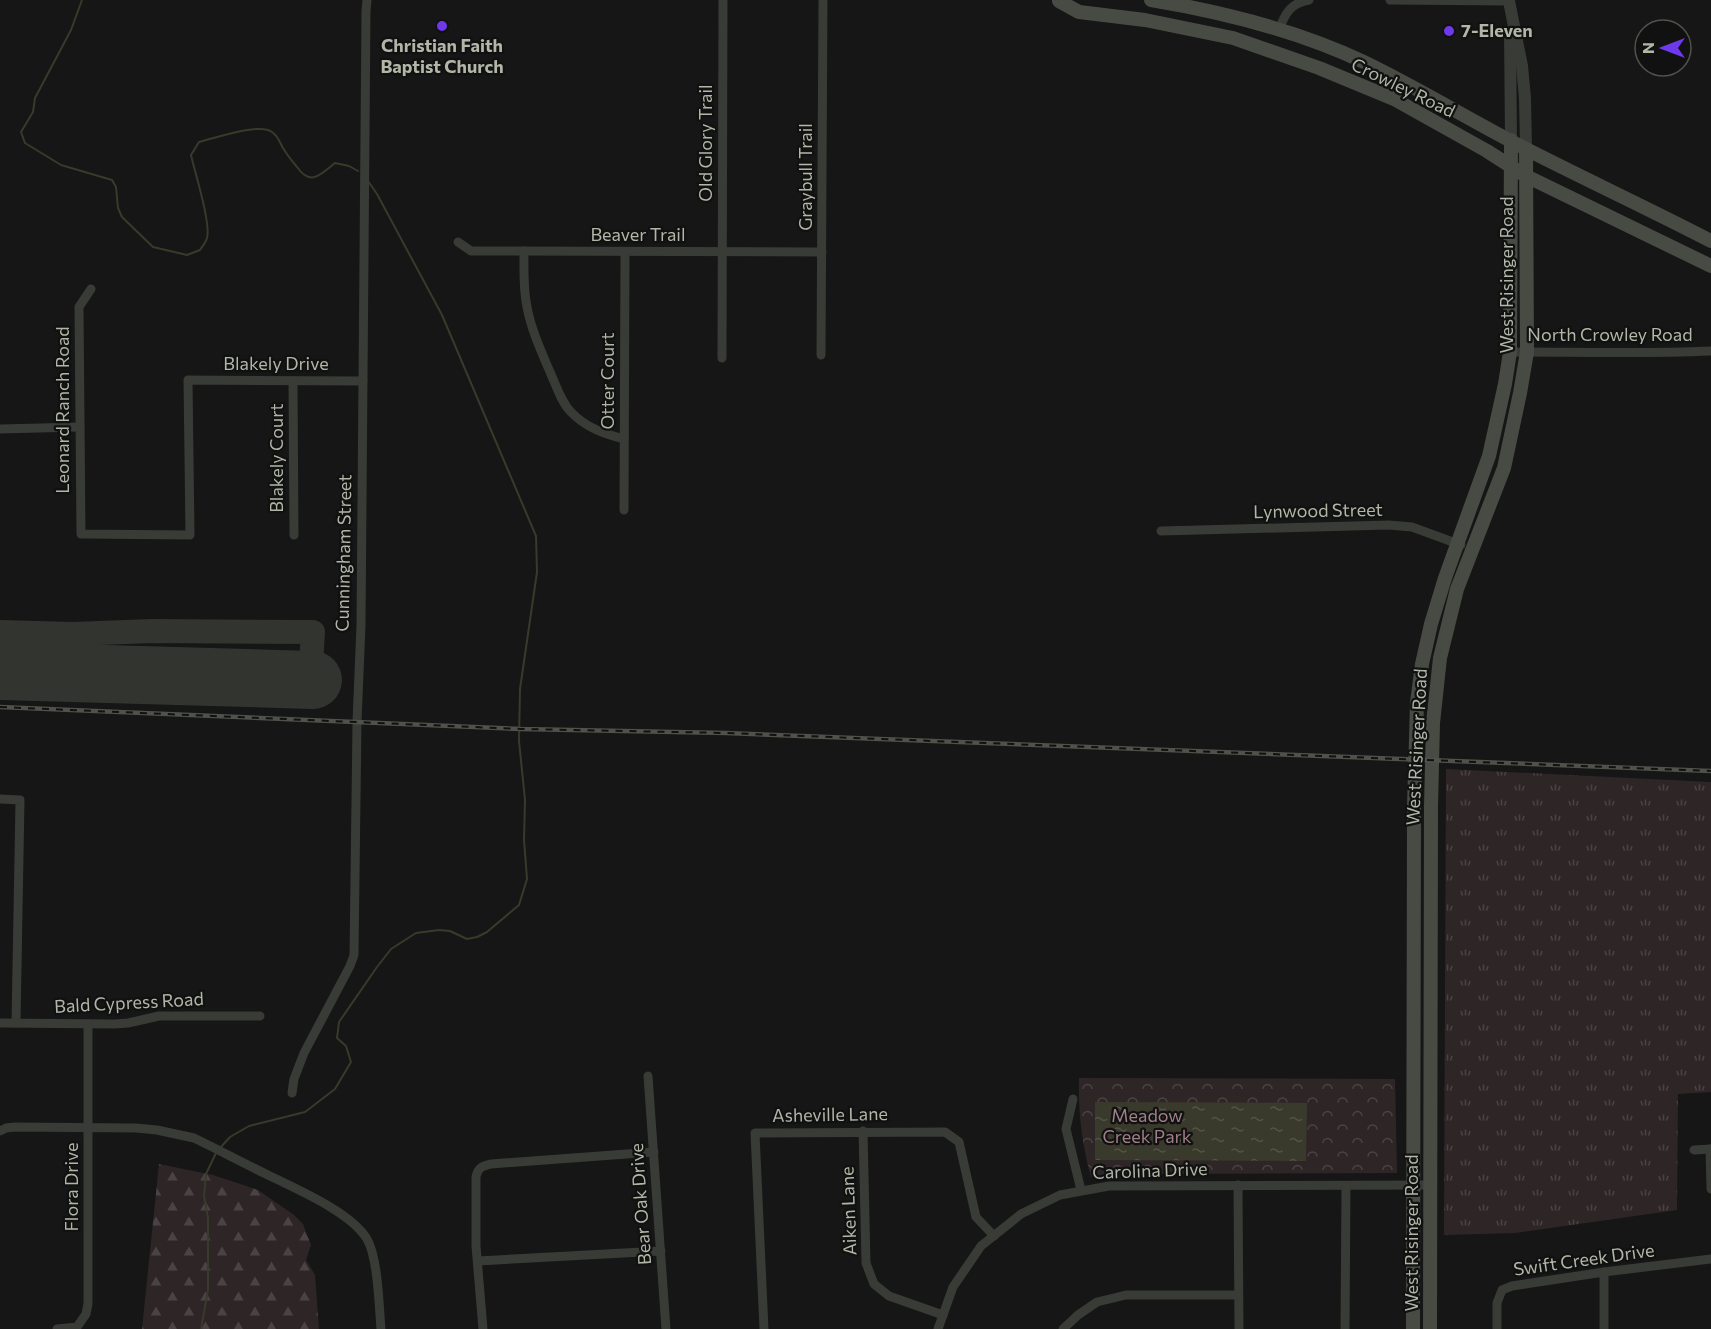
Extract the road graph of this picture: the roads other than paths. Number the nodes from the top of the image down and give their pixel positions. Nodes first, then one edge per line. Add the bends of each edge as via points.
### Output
1 (367, 0) edge
2 (723, 0) edge
3 (823, 0) edge
4 (1047, 0) edge
5 (1059, 0) edge
6 (1151, 0) edge
7 (1309, 0) edge
8 (1390, 0) edge
9 (1509, 0) edge
10 (1280, 30) junction
11 (1510, 140) junction
12 (1526, 149) junction
13 (1510, 166) junction
14 (1526, 176) junction
15 (1711, 241) edge
16 (458, 242) dead end
17 (524, 251) junction
18 (625, 252) junction
19 (722, 252) junction
20 (822, 252) junction
21 (1711, 266) edge
22 (91, 289) dead end
23 (1711, 351) edge
24 (1510, 352) junction
25 (1527, 352) junction
26 (821, 355) dead end
27 (722, 358) dead end
28 (293, 381) junction
29 (363, 381) junction
30 (80, 427) junction
31 (0, 429) edge
32 (624, 439) junction
33 (624, 510) dead end
34 (1161, 531) dead end
35 (81, 534) joint
36 (294, 535) dead end
37 (1457, 544) junction
38 (1473, 549) junction
39 (0, 800) edge
40 (1413, 1000) junction
41 (260, 1016) dead end
42 (0, 1023) edge
43 (16, 1023) junction
44 (88, 1024) junction
45 (648, 1076) dead end
46 (1430, 1083) junction
47 (291, 1093) dead end
48 (1073, 1099) dead end
49 (88, 1128) junction
50 (0, 1131) edge
51 (863, 1131) junction
52 (1711, 1149) edge
53 (1694, 1150) dead end
54 (654, 1152) junction
55 (1238, 1185) junction
56 (1412, 1185) junction
57 (1429, 1185) junction
58 (1346, 1186) junction
59 (1082, 1190) junction
60 (1711, 1190) edge
61 (994, 1236) junction
62 (661, 1251) junction
63 (1711, 1259) edge
64 (478, 1261) junction
65 (1604, 1272) junction
66 (1238, 1295) junction
67 (943, 1315) junction
68 (57, 1329) edge
69 (381, 1329) edge
70 (483, 1329) edge
71 (666, 1329) edge
72 (764, 1329) edge
73 (938, 1329) edge
74 (1063, 1329) edge
75 (1239, 1329) edge
76 (1345, 1329) edge
77 (1413, 1329) edge
78 (1430, 1329) edge
79 (1497, 1329) edge
80 (1604, 1329) edge

1 - 29 street, Cunningham Street
2 - 19 street, Old Glory Trail
3 - 20 street, Graybull Trail
4 - 5 main road, Crowley Road
5 - 13 main road, Crowley Road via 1079,12 1145,20 1233,38 1319,68 1394,99
6 - 10 main road, Crowley Road
7 - 10 street via 1294,5
8 - 9 street
9 - 11 street, West Risinger Road
9 - 12 street, West Risinger Road via 1522,66
10 - 11 main road, Crowley Road via 1363,62
11 - 12 main road, Crowley Road
11 - 13 main road, West Risinger Road
12 - 14 main road, West Risinger Road
12 - 15 main road, Crowley Road
13 - 14 main road, Crowley Road
13 - 24 main road, West Risinger Road
14 - 21 main road, Crowley Road
14 - 25 main road, West Risinger Road
16 - 17 street, Beaver Trail via 471,251
17 - 18 street, Beaver Trail
17 - 32 street via 527,308 562,398 586,424
18 - 19 street, Beaver Trail
18 - 32 street, Otter Court
19 - 20 street, Beaver Trail
19 - 27 street, Old Glory Trail
20 - 26 street, Graybull Trail
22 - 30 street, Leonard Ranch Road via 79,307
23 - 25 street, North Crowley Road
24 - 25 street, North Crowley Road
24 - 37 main road, West Risinger Road via 1490,456
25 - 38 main road, West Risinger Road via 1504,468
28 - 29 street, Blakely Drive
28 - 35 street, Blakely Drive via 188,380 190,535
28 - 36 street, Blakely Court
29 - 47 street, Cunningham Street via 354,955 304,1053
30 - 31 street
30 - 35 street, Leonard Ranch Road
32 - 33 street, Otter Court
34 - 37 street, Lynwood Street via 1389,525 1412,527
37 - 38 street, Lynwood Street
37 - 40 main road, West Risinger Road via 1431,624 1418,703
38 - 46 main road, West Risinger Road via 1457,589 1440,658 1433,723
39 - 43 street via 21,800
40 - 46 main road via 1425,1008 1428,1021
40 - 56 main road, West Risinger Road
41 - 44 street, Bald Cypress Road via 159,1016 128,1023
42 - 43 street, Bald Cypress Road
43 - 44 street, Bald Cypress Road
44 - 49 street, Flora Drive
45 - 54 street, Bear Oak Drive
46 - 57 main road, West Risinger Road
48 - 59 street via 1066,1129
49 - 50 street via 15,1127
49 - 68 street, Flora Drive via 88,1305 76,1327
49 - 69 street via 147,1129 194,1138 336,1211 367,1239 375,1264
51 - 61 street, Asheville Lane via 945,1132 959,1142 976,1217
51 - 67 street, Aiken Lane via 866,1263 874,1284 889,1296
51 - 72 street, Asheville Lane via 754,1133
52 - 53 street
52 - 60 street
54 - 62 street, Bear Oak Drive
54 - 64 street via 482,1166 476,1177
55 - 58 street, Carolina Drive
55 - 59 street, Carolina Drive via 1109,1186
55 - 66 street
56 - 57 street, Carolina Drive
56 - 58 street, Carolina Drive
56 - 77 main road, West Risinger Road
57 - 78 main road, West Risinger Road
58 - 76 street
59 - 61 street, Carolina Drive via 1060,1195 1021,1214
61 - 67 street, Carolina Drive via 981,1246 953,1287
62 - 64 street
62 - 71 street, Bear Oak Drive
63 - 65 street, Swift Creek Drive
64 - 70 street
65 - 79 street, Swift Creek Drive via 1502,1290 1497,1303
65 - 80 street
66 - 74 street via 1126,1295 1097,1302
66 - 75 street
67 - 73 street, Carolina Drive

